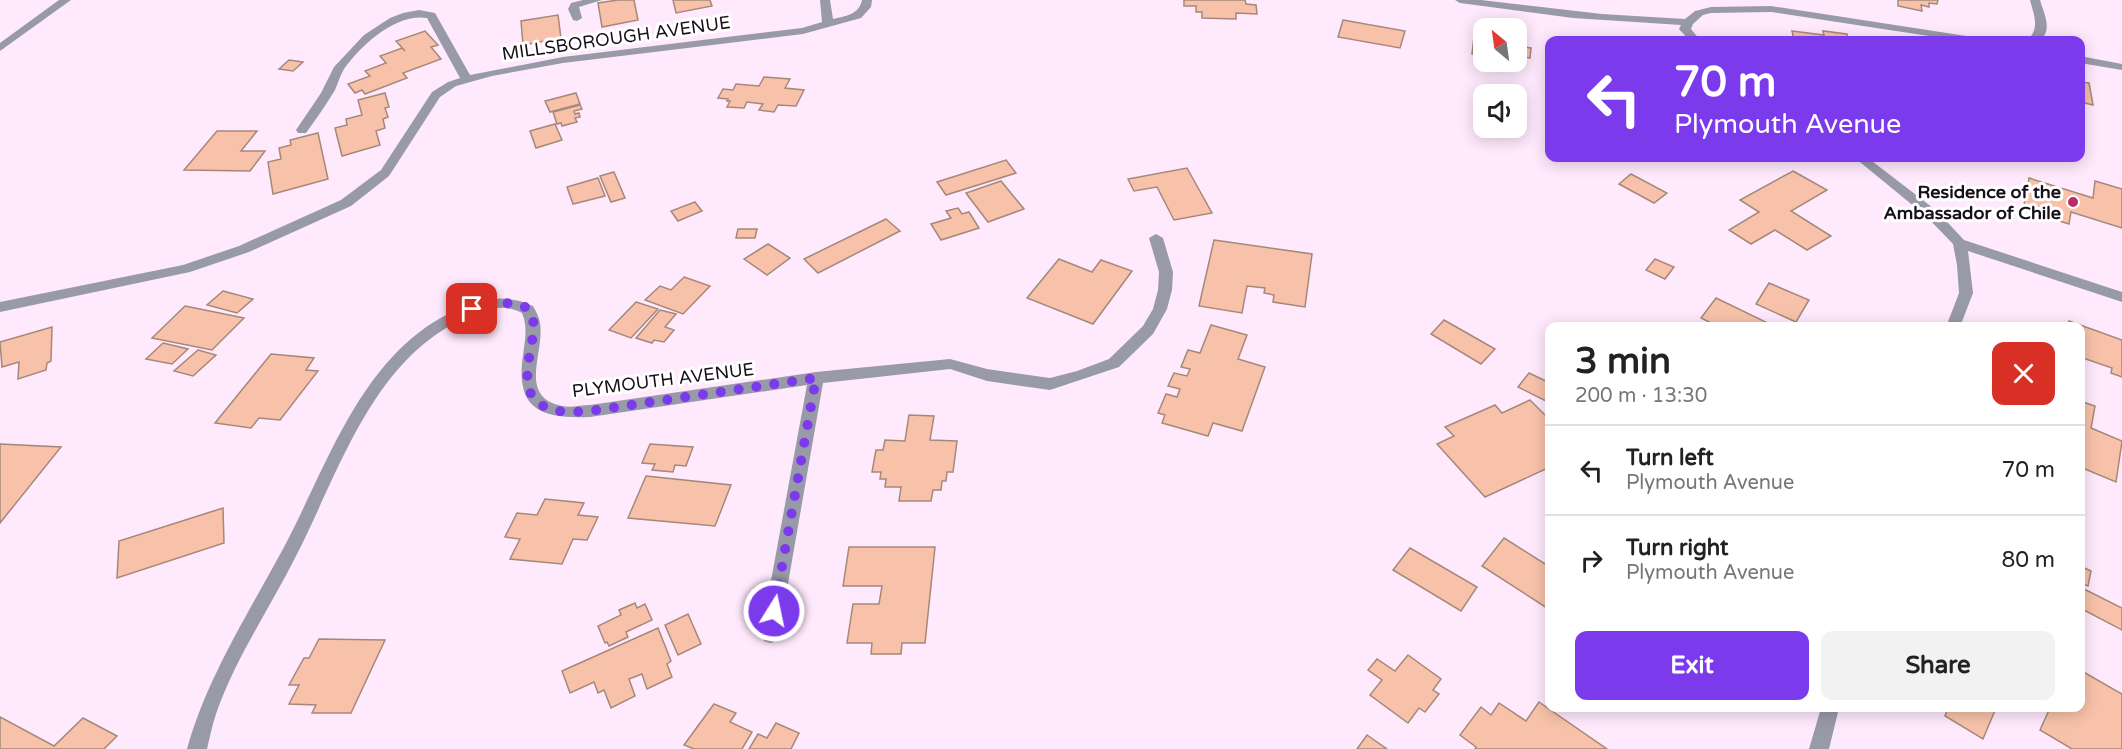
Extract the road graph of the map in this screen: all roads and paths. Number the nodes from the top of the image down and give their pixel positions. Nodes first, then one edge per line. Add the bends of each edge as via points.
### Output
1 (66, 0) edge
2 (597, 0) edge
3 (825, 0) edge
4 (867, 0) edge
5 (1460, 0) edge
6 (2035, 0) edge
7 (577, 18) dead end
8 (1688, 22) junction
9 (828, 25) junction
10 (1691, 36) edge
11 (1947, 36) edge
12 (2039, 36) edge
13 (0, 48) edge
14 (2085, 60) edge
15 (2122, 67) edge
16 (467, 80) junction
17 (302, 130) dead end
18 (1866, 162) edge
19 (1156, 238) dead end
20 (1959, 243) junction
21 (2122, 297) edge
22 (0, 307) edge
23 (1955, 322) edge
24 (816, 378) junction
25 (770, 635) dead end
26 (1829, 712) edge
27 (197, 749) edge
28 (1819, 749) edge

1 - 13 street
2 - 7 street via 576,5 573,9
3 - 9 street
4 - 9 street, MILLSBOROUGH AVENUE via 857,16
5 - 8 street via 1623,20
6 - 12 street via 2042,25
8 - 10 street via 1685,28
8 - 11 street via 1711,9 1771,9
9 - 16 street, MILLSBOROUGH AVENUE via 755,39 563,60
14 - 15 street
16 - 17 street via 431,15 423,12 402,16 355,48
16 - 22 street, MILLSBOROUGH AVENUE via 436,95 385,173 346,203 244,249 185,269
18 - 20 street via 1932,214
19 - 24 street, PLYMOUTH AVENUE via 1166,272 1160,309 1148,330 1113,363 1050,384 987,375 950,364
20 - 21 street
20 - 23 street via 1966,293
24 - 25 street
24 - 27 street, PLYMOUTH AVENUE via 561,412 540,404 530,392 526,376 534,331 533,318 526,308 514,303 495,303 451,319 404,353 381,379 356,418 209,707
26 - 28 street

